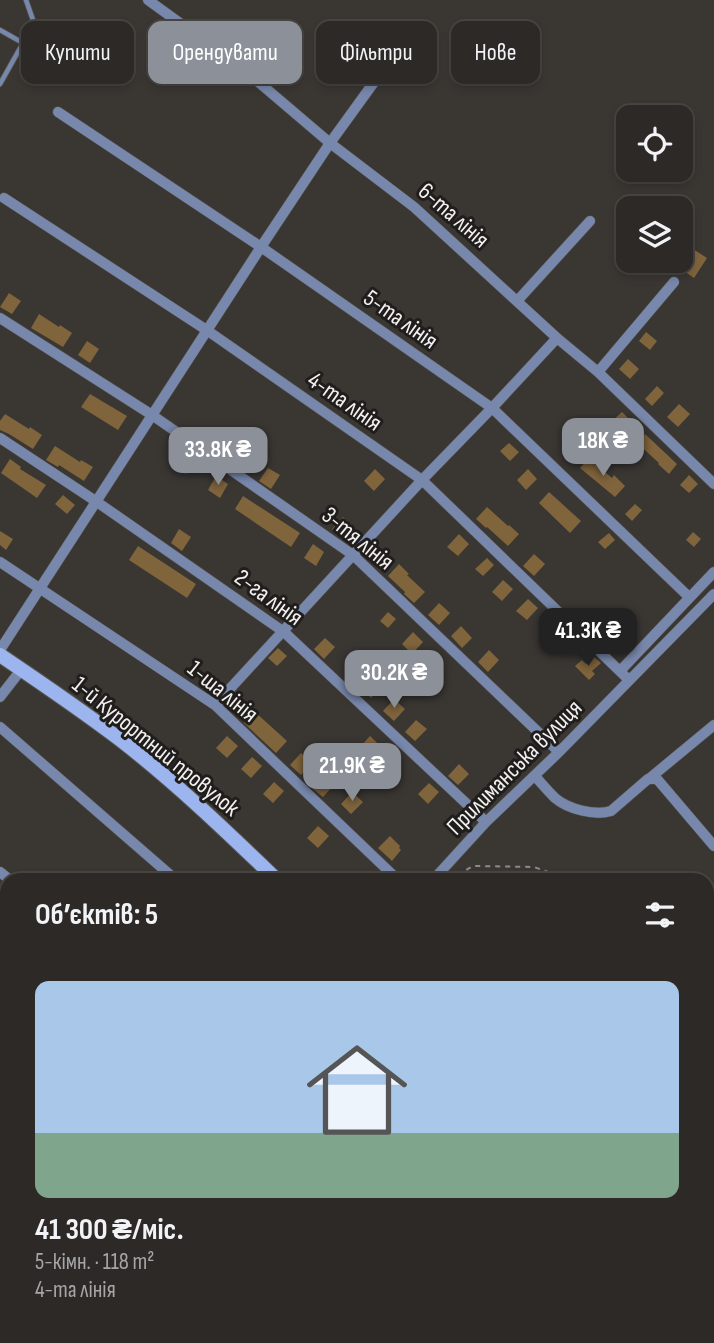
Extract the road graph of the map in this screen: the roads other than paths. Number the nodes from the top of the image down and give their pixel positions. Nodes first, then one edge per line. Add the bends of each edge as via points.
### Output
1 (26, 0) edge
2 (148, 0) edge
3 (33, 21) edge
4 (0, 30) edge
5 (21, 42) edge
6 (21, 47) edge
7 (0, 84) edge
8 (373, 84) edge
9 (58, 112) dead end
10 (330, 144) junction
11 (4, 198) dead end
12 (590, 221) dead end
13 (261, 247) junction
14 (674, 282) dead end
15 (518, 300) junction
16 (0, 318) edge
17 (208, 331) junction
18 (557, 338) junction
19 (598, 372) junction
20 (492, 408) junction
21 (152, 415) junction
22 (0, 438) edge
23 (422, 480) junction
24 (714, 484) edge
25 (97, 502) junction
26 (353, 555) junction
27 (0, 562) edge
28 (714, 572) edge
29 (40, 588) junction
30 (714, 594) edge
31 (689, 597) junction
32 (284, 632) junction
33 (0, 653) edge
34 (21, 670) junction
35 (620, 671) junction
36 (629, 680) junction
37 (0, 697) edge
38 (215, 705) junction
39 (714, 725) edge
40 (0, 726) edge
41 (559, 752) junction
42 (535, 776) junction
43 (650, 778) junction
44 (486, 822) junction
45 (714, 845) edge
46 (168, 873) edge
47 (269, 873) edge
48 (391, 873) edge
49 (439, 873) edge

1 - 3 lane
2 - 10 street, 6-та лінія via 242,68
4 - 5 lane
6 - 7 lane
8 - 10 street
9 - 13 street, 5-та лінія
10 - 13 street
10 - 15 street, 6-та лінія via 414,206
11 - 17 street, 4-та лінія
12 - 15 street
13 - 17 street
13 - 20 street, 5-та лінія
14 - 19 street
15 - 18 street, 6-та лінія
16 - 21 street, 3-тя лінія
17 - 21 street
17 - 23 street, 4-та лінія
18 - 19 street, 6-та лінія
18 - 20 street
19 - 24 street, 6-та лінія
20 - 23 street
20 - 31 street, 5-та лінія
21 - 25 street
21 - 26 street, 3-тя лінія
22 - 25 street, 2-га лінія
23 - 26 street
23 - 35 street, 4-та лінія
25 - 29 street
25 - 32 street, 2-га лінія
26 - 32 street
26 - 41 street, 3-тя лінія
27 - 29 street, 1-ша лінія
28 - 31 street
29 - 33 street
29 - 38 street, 1-ша лінія
30 - 36 street, Прилиманська вулиця
31 - 35 street
32 - 38 street
32 - 44 street, 2-га лінія
33 - 34 street, 1-й Курортний провулок
34 - 37 street
34 - 47 street, 1-й Курортний провулок via 119,739
35 - 36 street, 4-та лінія
36 - 41 street, Прилиманська вулиця
38 - 48 street, 1-ша лінія
39 - 43 street
40 - 46 street
41 - 42 street, Прилиманська вулиця
42 - 43 street via 566,805 604,813
42 - 44 street, Прилиманська вулиця
43 - 45 street via 657,779
44 - 49 street, Прилиманська вулиця

